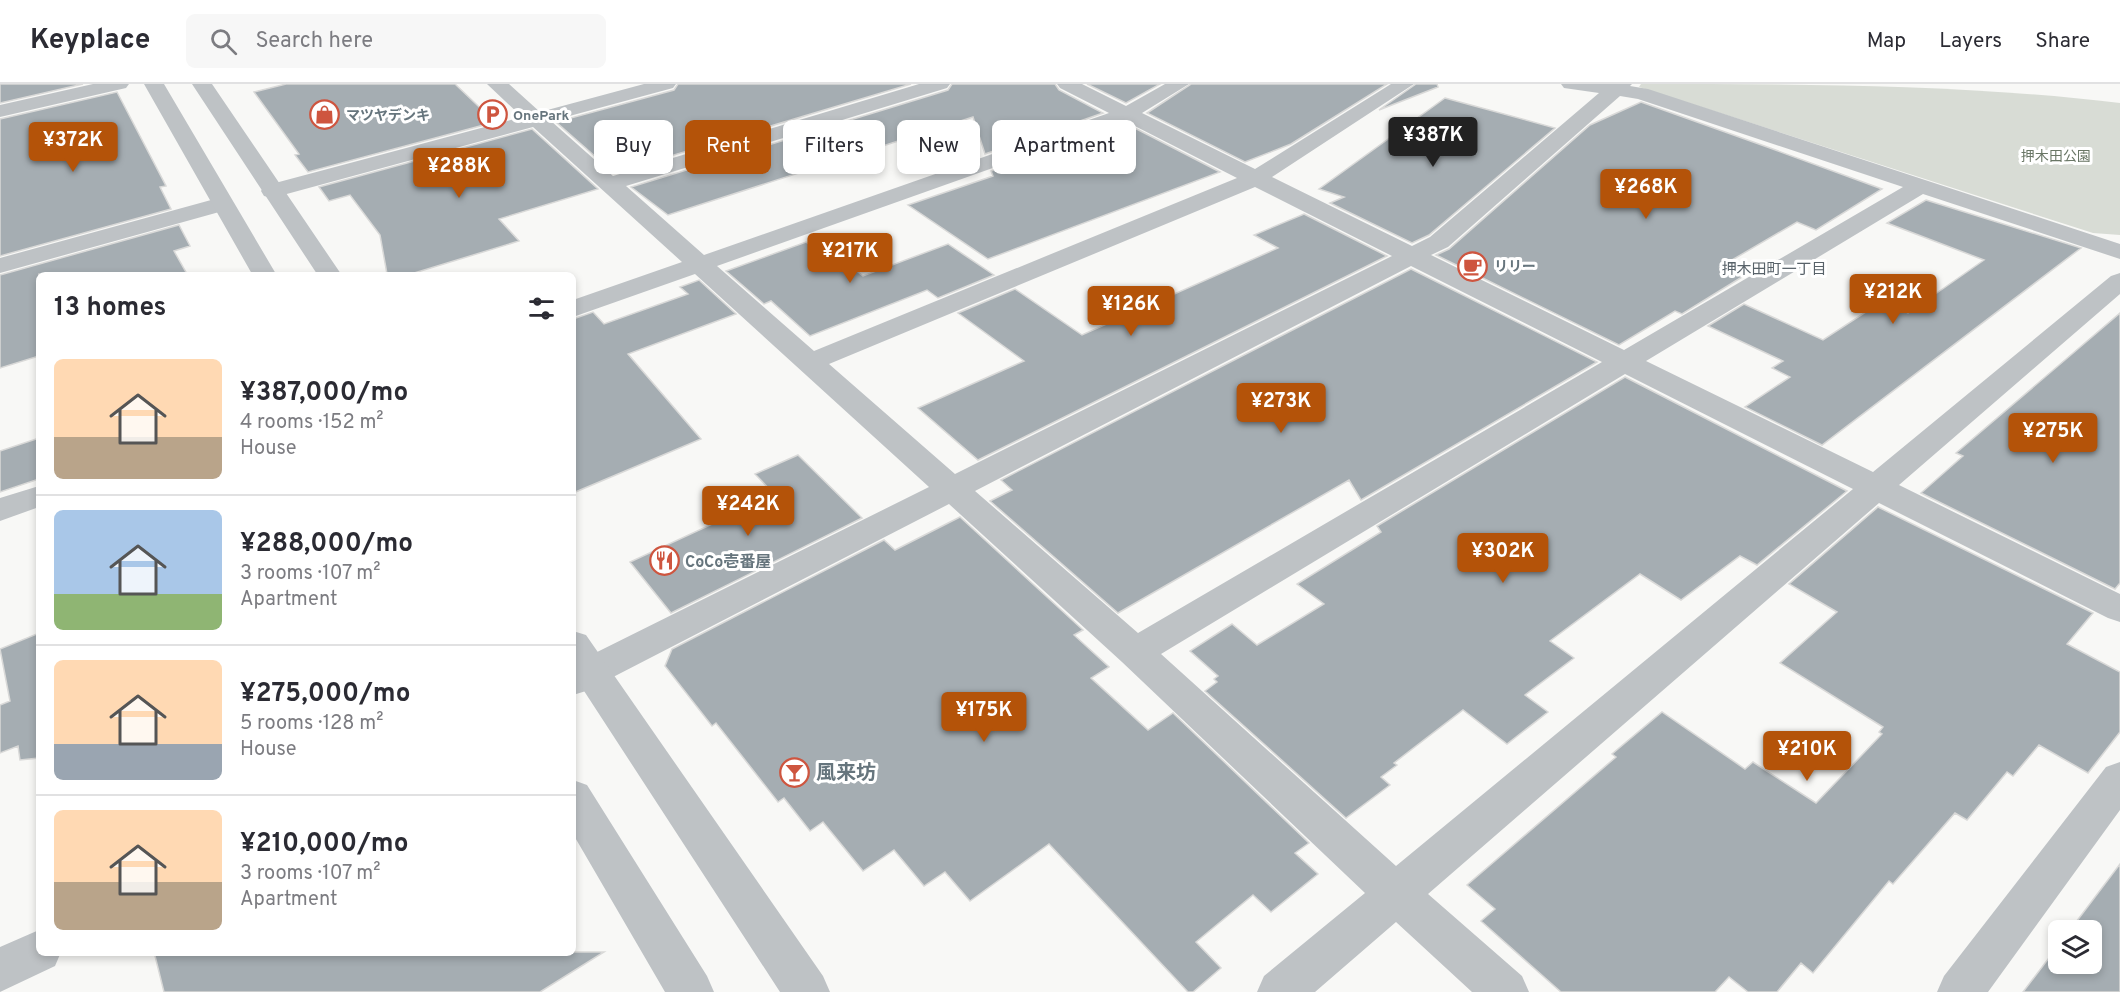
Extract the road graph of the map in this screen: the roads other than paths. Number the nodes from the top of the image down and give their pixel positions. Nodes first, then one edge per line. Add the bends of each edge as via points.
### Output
1 (119, 84) edge
2 (154, 84) edge
3 (202, 84) edge
4 (497, 84) edge
5 (666, 84) edge
6 (940, 84) edge
7 (1067, 84) edge
8 (1179, 84) edge
9 (1404, 84) edge
10 (1571, 84) edge
11 (1621, 87) edge
12 (0, 111) edge
13 (1126, 114) junction
14 (537, 119) junction
15 (1256, 178) junction
16 (609, 184) junction
17 (1921, 186) junction
18 (272, 191) junction
19 (222, 204) junction
20 (2120, 252) edge
21 (1412, 256) junction
22 (700, 264) junction
23 (0, 266) edge
24 (263, 272) edge
25 (328, 272) edge
26 (2120, 281) edge
27 (576, 308) edge
28 (810, 362) junction
29 (1624, 362) junction
30 (1874, 486) junction
31 (953, 488) junction
32 (36, 497) edge
33 (0, 510) edge
34 (2120, 609) edge
35 (1135, 652) junction
36 (579, 666) edge
37 (2120, 779) edge
38 (576, 802) edge
39 (1395, 893) junction
40 (36, 953) edge
41 (0, 971) edge
42 (691, 992) edge
43 (807, 992) edge
44 (1280, 992) edge
45 (1506, 992) edge
46 (1960, 992) edge

1 - 12 street
2 - 19 street
3 - 18 street
4 - 14 street
5 - 14 street
6 - 16 street
7 - 13 street
8 - 13 street
9 - 15 street
10 - 11 street
11 - 17 street
11 - 21 street via 1439,242
13 - 15 street
13 - 22 street
14 - 16 street
14 - 18 street
15 - 21 street
15 - 28 street
16 - 22 street
17 - 20 street
17 - 29 street
18 - 25 street
19 - 23 street
19 - 24 street
21 - 29 street
21 - 31 street
22 - 27 street
22 - 28 street
26 - 30 street
28 - 31 street
29 - 30 street
29 - 35 street
30 - 34 street
30 - 39 street
31 - 35 street
31 - 36 street
32 - 33 street
35 - 39 street
36 - 43 street
37 - 46 street
38 - 42 street
39 - 44 street
39 - 45 street
40 - 41 street

